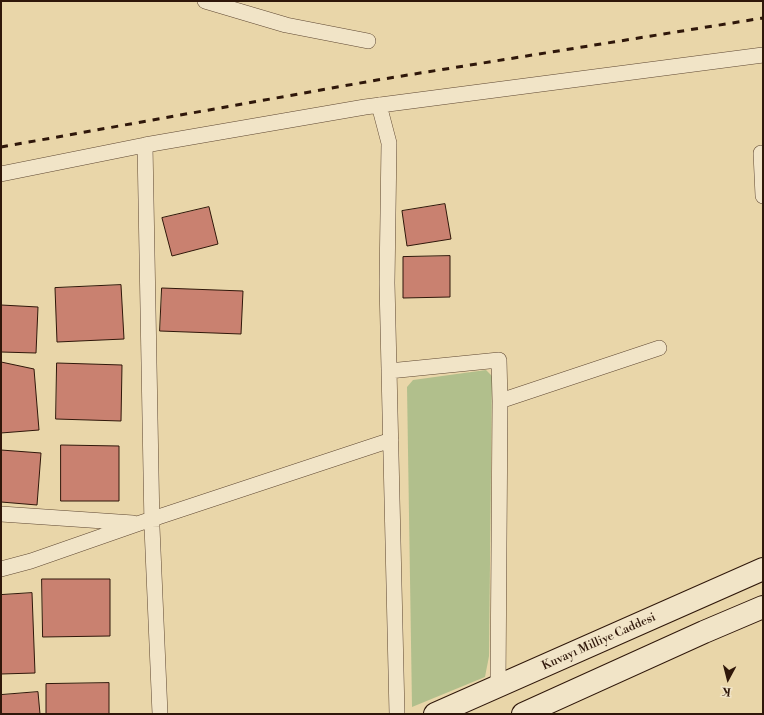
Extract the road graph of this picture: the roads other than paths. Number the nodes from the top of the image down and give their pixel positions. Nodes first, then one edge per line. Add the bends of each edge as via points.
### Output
1 (205, 1) edge
2 (368, 40) dead end
3 (763, 55) edge
4 (379, 105) junction
5 (145, 146) junction
6 (761, 153) dead end
7 (1, 174) edge
8 (763, 196) edge
9 (659, 348) dead end
10 (389, 371) junction
11 (500, 401) junction
12 (391, 440) junction
13 (1, 514) edge
14 (146, 521) junction
15 (1, 569) edge
16 (763, 569) edge
17 (763, 607) edge
18 (498, 686) junction
19 (160, 714) edge
20 (397, 714) edge
21 (436, 714) edge
22 (523, 714) edge

1 - 2 street via 286,25
3 - 4 street
4 - 5 street
4 - 10 street via 389,143
5 - 7 street
5 - 14 street
6 - 8 street
9 - 11 street
10 - 11 street via 499,360
10 - 12 street
11 - 18 street
12 - 14 street
12 - 20 street
13 - 14 street
14 - 15 street
14 - 19 street
16 - 18 main road, Kuvayı Milliye Caddesi
17 - 22 main road
18 - 21 main road, Kuvayı Milliye Caddesi

